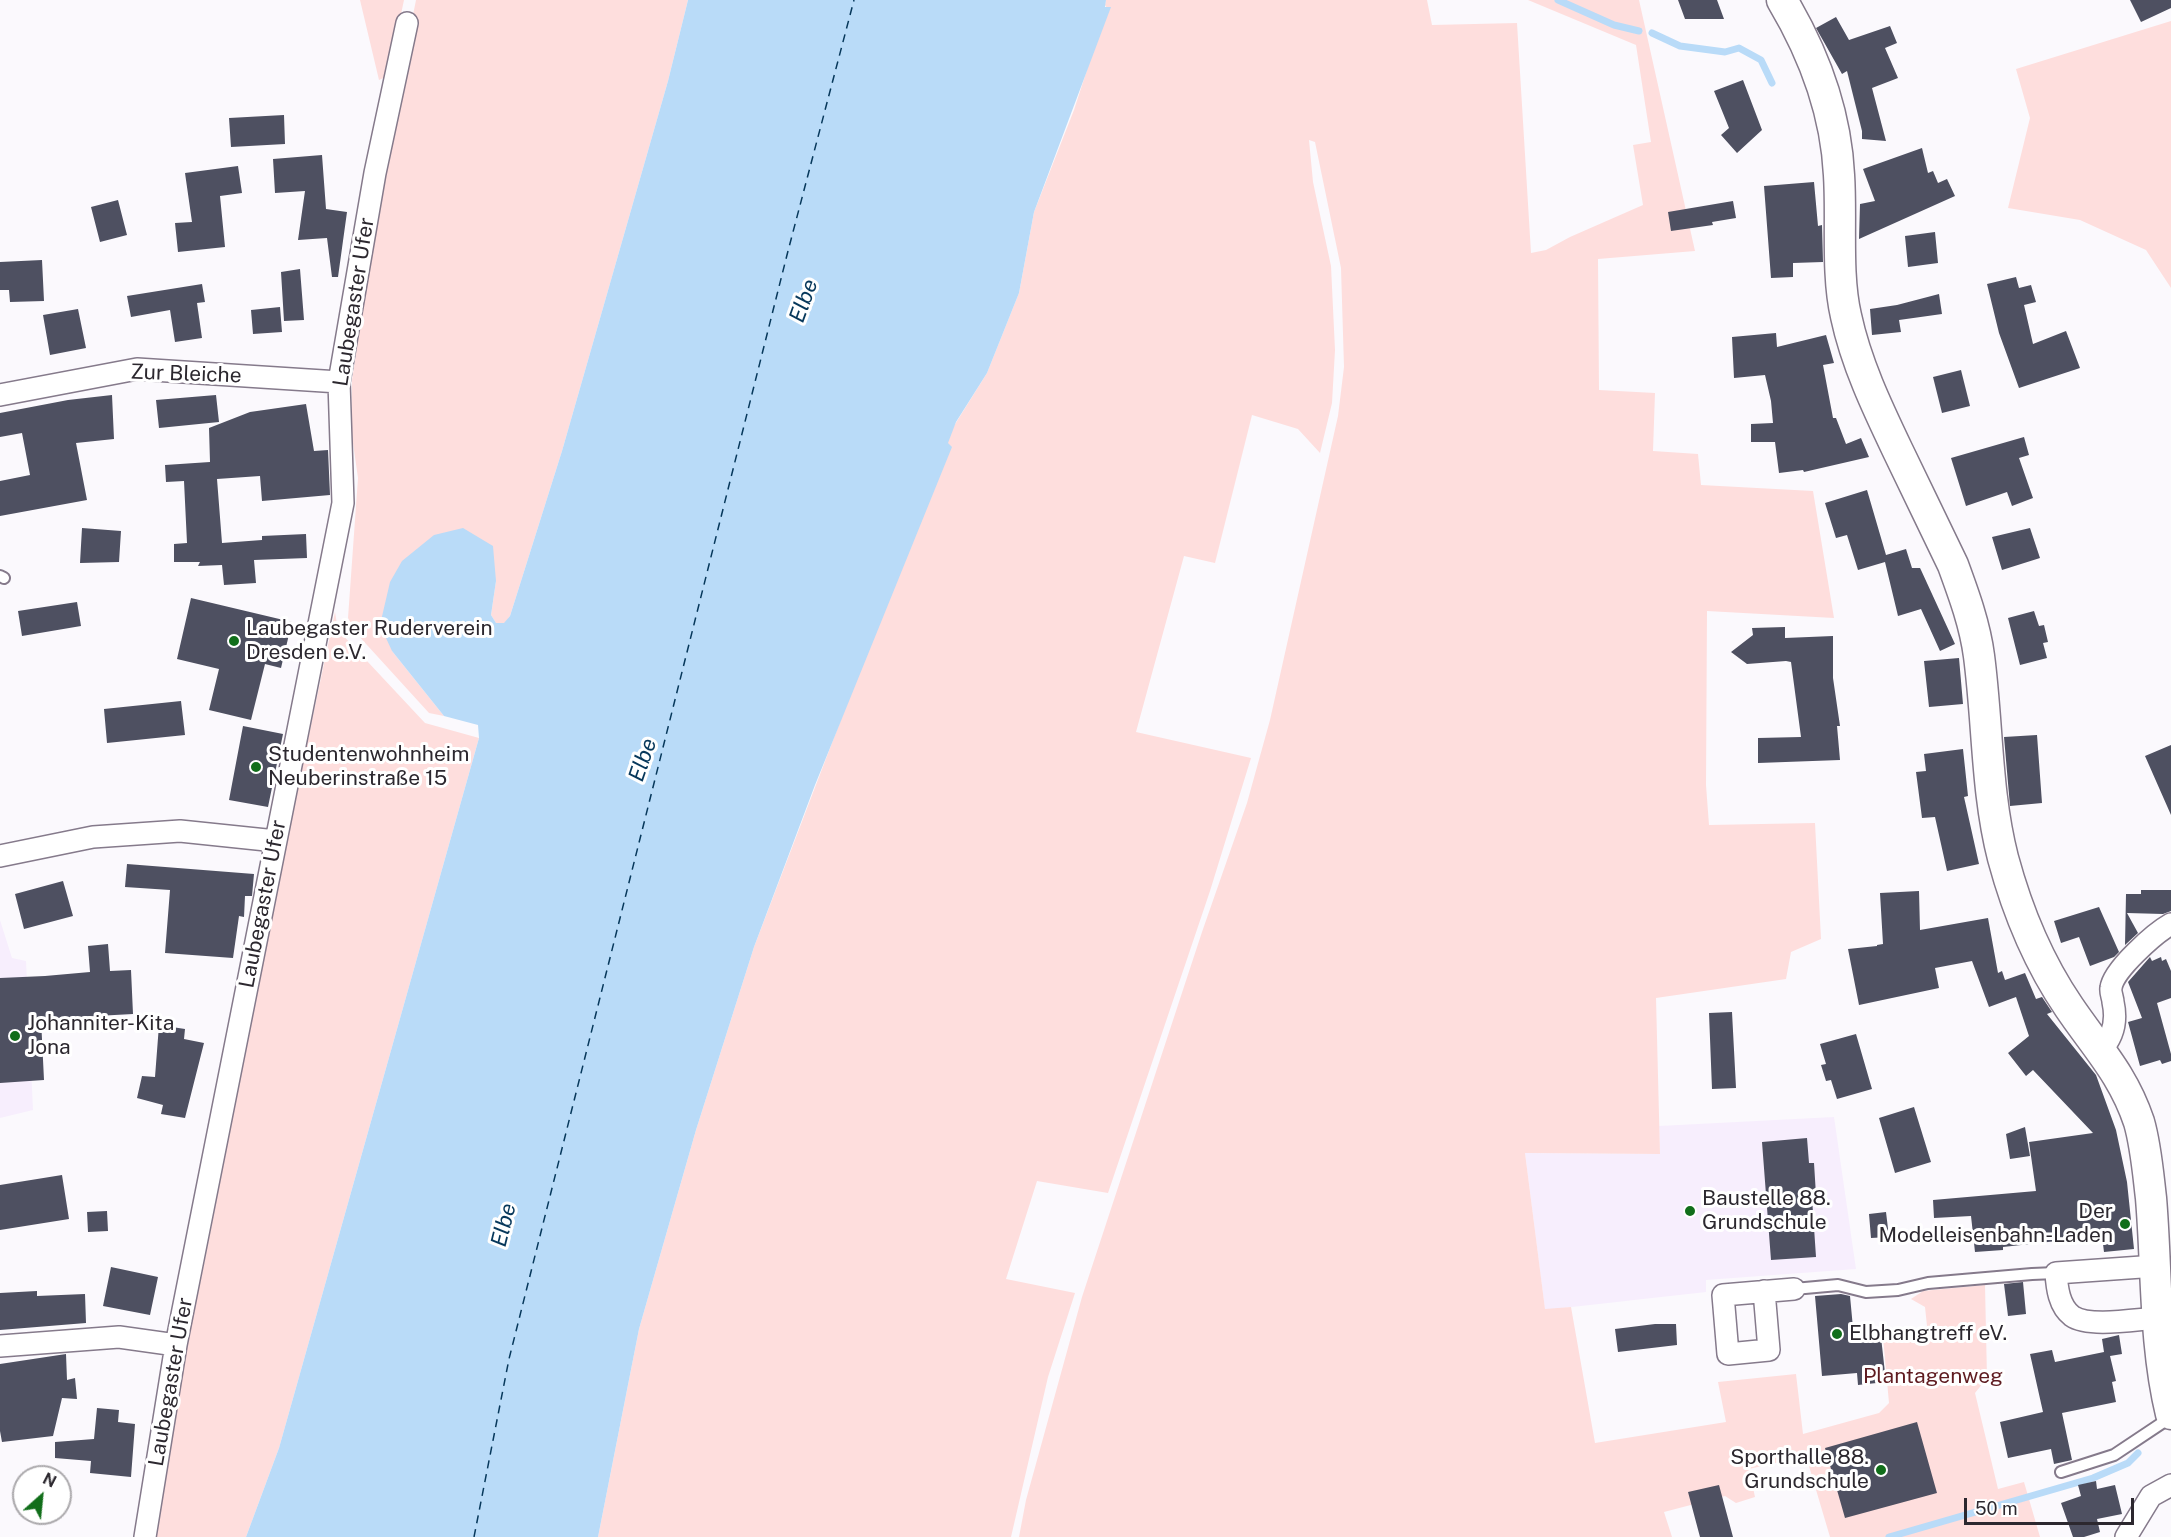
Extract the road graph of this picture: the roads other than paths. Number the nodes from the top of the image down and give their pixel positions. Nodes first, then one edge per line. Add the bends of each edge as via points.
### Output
1 (1782, 0) edge
2 (407, 23) dead end
3 (339, 382) junction
4 (0, 395) edge
5 (276, 841) junction
6 (0, 856) edge
7 (2171, 924) edge
8 (2101, 1050) junction
9 (2156, 1266) junction
10 (2056, 1273) junction
11 (1794, 1288) joint
12 (1764, 1292) dead end
13 (2159, 1317) junction
14 (176, 1344) junction
15 (0, 1346) edge
16 (2171, 1415) edge
17 (2061, 1472) dead end
18 (2171, 1485) edge
19 (145, 1537) edge
20 (2126, 1537) edge

1 - 8 main road via 1818,75 1836,140 1842,282 1851,339 1874,400 1953,565 1972,625 1982,681 1991,795 2004,860 2024,921 2046,969
2 - 3 street, Laubegaster Ufer via 375,173
3 - 4 street, Zur Bleiche via 137,369
3 - 5 street, Laubegaster Ufer via 343,503
5 - 6 street via 180,831 93,837
5 - 14 street, Laubegaster Ufer
7 - 8 street via 2159,931 2116,978 2111,988 2114,1031
8 - 9 main road via 2124,1084 2140,1125 2147,1159
9 - 10 street
9 - 13 main road
10 - 11 lane via 1866,1292 1838,1285
10 - 13 street via 2061,1303 2072,1316 2088,1322
11 - 12 street
13 - 16 main road via 2164,1385
14 - 15 street via 119,1336
14 - 19 street, Laubegaster Ufer
16 - 17 lane via 2114,1455
18 - 20 street via 2151,1496

